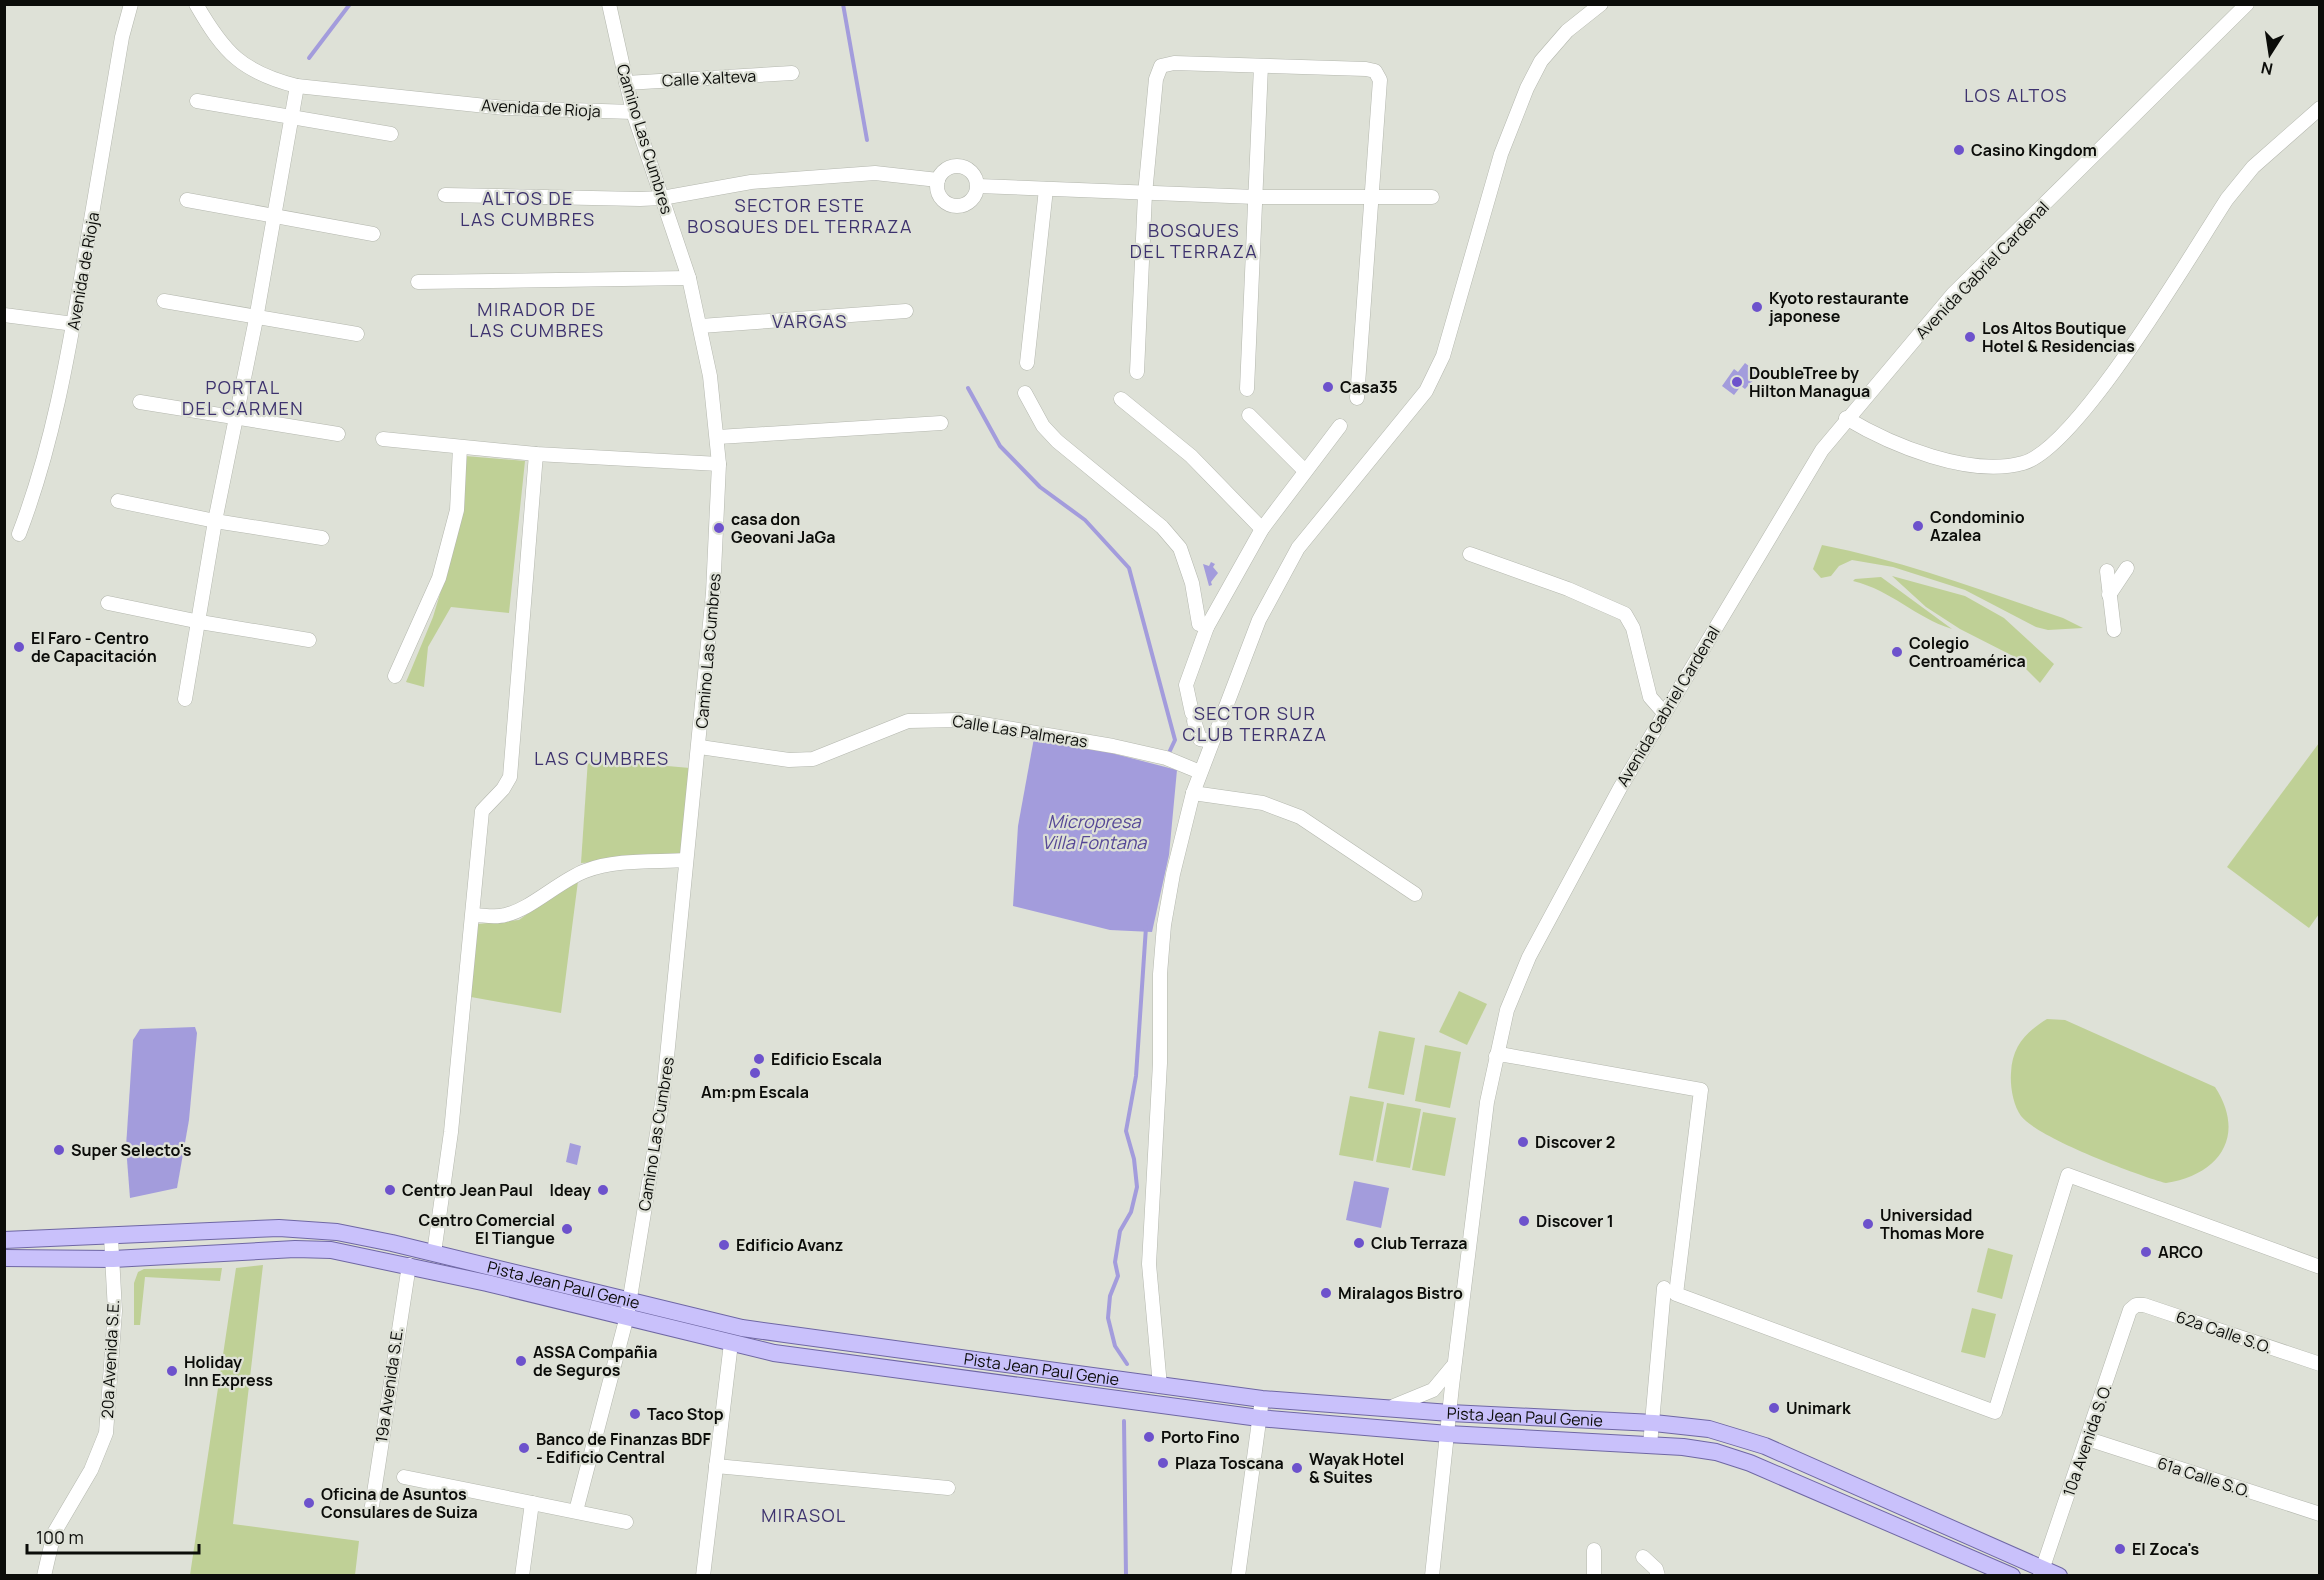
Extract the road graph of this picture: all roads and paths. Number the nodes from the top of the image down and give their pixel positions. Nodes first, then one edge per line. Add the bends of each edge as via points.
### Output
1 (131, 4) edge
2 (196, 4) edge
3 (609, 4) edge
4 (1601, 4) edge
5 (2247, 4) edge
6 (1261, 66) junction
7 (792, 73) dead end
8 (626, 83) junction
9 (297, 86) junction
10 (197, 101) dead end
11 (2319, 108) edge
12 (633, 111) junction
13 (291, 117) junction
14 (391, 134) dead end
15 (938, 180) junction
16 (978, 186) junction
17 (1046, 189) junction
18 (1145, 194) junction
19 (445, 195) dead end
20 (1374, 196) junction
21 (1256, 197) junction
22 (1432, 197) dead end
23 (662, 198) junction
24 (187, 200) dead end
25 (274, 216) junction
26 (373, 234) dead end
27 (689, 278) junction
28 (418, 282) dead end
29 (164, 301) dead end
30 (906, 311) dead end
31 (4, 315) edge
32 (256, 319) junction
33 (74, 324) junction
34 (701, 326) junction
35 (357, 334) dead end
36 (1027, 363) dead end
37 (1137, 372) dead end
38 (1247, 389) dead end
39 (1025, 393) dead end
40 (1357, 398) dead end
41 (1120, 399) dead end
42 (140, 402) dead end
43 (1249, 416) dead end
44 (237, 417) junction
45 (1846, 418) junction
46 (940, 423) dead end
47 (1340, 426) dead end
48 (338, 434) dead end
49 (718, 437) junction
50 (383, 439) dead end
51 (460, 447) junction
52 (536, 454) junction
53 (718, 464) junction
54 (1304, 471) junction
55 (118, 501) dead end
56 (216, 521) junction
57 (1262, 529) junction
58 (19, 534) dead end
59 (322, 538) dead end
60 (1470, 554) dead end
61 (2127, 568) dead end
62 (2107, 571) dead end
63 (2109, 595) junction
64 (108, 603) dead end
65 (200, 622) junction
66 (1207, 627) junction
67 (2114, 630) dead end
68 (309, 640) dead end
69 (395, 676) dead end
70 (185, 699) dead end
71 (1664, 713) junction
72 (1211, 741) junction
73 (700, 747) junction
74 (1200, 772) junction
75 (1193, 793) junction
76 (686, 860) junction
77 (1415, 894) dead end
78 (472, 915) junction
79 (1496, 1056) junction
80 (306, 1229) junction
81 (111, 1237) junction
82 (4, 1240) edge
83 (434, 1252) junction
84 (4, 1258) edge
85 (113, 1259) junction
86 (408, 1265) junction
87 (2319, 1267) edge
88 (499, 1269) junction
89 (1664, 1288) dead end
90 (628, 1308) junction
91 (2130, 1310) joint
92 (731, 1343) junction
93 (1454, 1364) junction
94 (2319, 1364) edge
95 (1160, 1386) junction
96 (1055, 1390) junction
97 (1262, 1399) junction
98 (1386, 1408) junction
99 (1195, 1410) junction
100 (1450, 1413) junction
101 (1259, 1418) junction
102 (1654, 1423) junction
103 (1448, 1434) junction
104 (2088, 1439) junction
105 (1650, 1444) junction
106 (716, 1466) junction
107 (404, 1476) dead end
108 (948, 1488) dead end
109 (532, 1503) junction
110 (372, 1506) dead end
111 (576, 1511) junction
112 (2319, 1514) edge
113 (626, 1522) dead end
114 (1594, 1550) dead end
115 (1643, 1557) dead end
116 (2041, 1573) edge
117 (44, 1575) edge
118 (522, 1575) edge
119 (703, 1575) edge
120 (1238, 1575) edge
121 (1432, 1575) edge
122 (1594, 1575) edge
123 (1658, 1575) edge
124 (2012, 1575) edge
125 (2059, 1575) edge

1 - 33 street, Avenida de Rioja via 122,37
2 - 9 street, Avenida de Rioja via 227,51 240,62 267,78
3 - 8 street, Camino Las Cumbres
4 - 72 street via 1567,31 1540,61 1501,154 1443,356 1426,391 1298,548 1259,620
5 - 45 street, Avenida Gabriel Cardenal via 1953,294
6 - 18 street via 1161,66 1156,79
6 - 20 street via 1375,71 1380,80
6 - 21 street
7 - 8 street, Calle Xalteva
8 - 12 street, Camino Las Cumbres
9 - 12 street, Avenida de Rioja via 505,108
9 - 13 street
10 - 13 street
11 - 45 street via 2253,167 2227,199 2087,410 2043,454 2023,463 1994,467 1966,464 1916,451 1870,433
12 - 23 street, Camino Las Cumbres
13 - 14 street
13 - 25 street
15 - 16 street via 944,170 954,165 966,167 975,175
15 - 16 street via 937,190 942,198 959,206 975,195
15 - 23 street via 875,173 751,182
16 - 17 street
17 - 18 street
17 - 36 street
18 - 21 street
18 - 37 street
19 - 23 street
20 - 21 street
20 - 22 street
20 - 40 street
21 - 38 street
23 - 27 street, Camino Las Cumbres
24 - 25 street
25 - 26 street
25 - 32 street
27 - 28 street
27 - 34 street, Camino Las Cumbres
29 - 32 street
30 - 34 street
31 - 33 street
32 - 35 street
32 - 44 street
33 - 58 street, Avenida de Rioja via 38,486
34 - 49 street, Camino Las Cumbres
39 - 66 street via 1043,426 1057,441 1162,527 1180,548 1192,583 1199,624
41 - 57 street via 1191,456
42 - 44 street
43 - 54 street
44 - 48 street
44 - 56 street
45 - 71 street, Avenida Gabriel Cardenal via 1822,450
46 - 49 street
47 - 54 street
49 - 53 street, Camino Las Cumbres
50 - 51 street
51 - 52 street
51 - 69 street via 457,510 439,578
52 - 53 street
52 - 78 street via 510,777 482,811
53 - 73 street, Camino Las Cumbres via 715,579
54 - 57 street
55 - 56 street
56 - 59 street
56 - 65 street
57 - 66 street
60 - 71 street via 1625,614 1633,628 1650,697
61 - 63 street
62 - 63 street
63 - 67 street
64 - 65 street
65 - 68 street
65 - 70 street
66 - 72 street via 1186,685 1200,739
71 - 79 street, Avenida Gabriel Cardenal via 1529,957 1507,1010
72 - 74 street
73 - 74 street, Calle Las Palmeras via 789,760 813,759 908,721 959,720 1113,746 1166,758
73 - 76 street, Camino Las Cumbres
74 - 75 street
75 - 77 street via 1263,803 1300,817
75 - 95 street via 1173,874 1160,974 1160,1063 1149,1264
76 - 78 street via 627,863 586,871 520,910 502,916
76 - 90 street, Camino Las Cumbres via 663,1097
78 - 83 street via 451,1132
79 - 87 street via 1701,1090 1676,1294 1995,1412 2068,1175
79 - 93 street, Avenida Gabriel Cardenal
80 - 81 main road, Pista Jean Paul Genie
80 - 83 main road, Pista Jean Paul Genie
80 - 86 main road via 329,1239 402,1254
81 - 82 main road, Pista Jean Paul Genie
81 - 85 street, 20a Avenida S.E.
83 - 88 main road, Pista Jean Paul Genie
84 - 85 main road, Pista Jean Paul Genie
85 - 86 main road, Pista Jean Paul Genie via 295,1249 356,1253
85 - 117 street, 20a Avenida S.E. via 115,1311 106,1433 91,1470 54,1533
86 - 88 main road via 419,1258 478,1270
86 - 90 main road, Pista Jean Paul Genie via 515,1289 541,1289
86 - 110 street, 19a Avenida S.E.
88 - 90 main road, Pista Jean Paul Genie
89 - 102 street
90 - 92 main road, Pista Jean Paul Genie
90 - 95 main road, Pista Jean Paul Genie via 742,1328
90 - 111 street
91 - 94 street, 62a Calle S.O. via 2144,1305
91 - 104 street, 10a Avenida S.O.
92 - 96 main road, Pista Jean Paul Genie via 774,1353
92 - 106 street
93 - 98 street via 1433,1390
93 - 100 street, Avenida Gabriel Cardenal
95 - 96 main road via 1157,1393 1148,1395
95 - 97 main road, Pista Jean Paul Genie
95 - 99 main road via 1169,1397
96 - 99 main road, Pista Jean Paul Genie
97 - 98 main road, Pista Jean Paul Genie
97 - 101 street
98 - 100 main road, Pista Jean Paul Genie
99 - 101 main road, Pista Jean Paul Genie
100 - 102 main road, Pista Jean Paul Genie
100 - 103 street, Avenida Gabriel Cardenal
101 - 103 main road, Pista Jean Paul Genie
101 - 120 street
102 - 105 street
102 - 116 main road, Pista Jean Paul Genie via 1709,1429 1765,1446
103 - 105 main road, Pista Jean Paul Genie
103 - 121 street, Avenida Gabriel Cardenal
104 - 112 street, 61a Calle S.O.
104 - 116 street, 10a Avenida S.O.
105 - 124 main road, Pista Jean Paul Genie via 1716,1452 1750,1463
106 - 108 street
106 - 119 street
107 - 109 street
109 - 111 street
109 - 118 street
111 - 113 street
114 - 122 street
115 - 123 street
116 - 125 main road, Pista Jean Paul Genie

